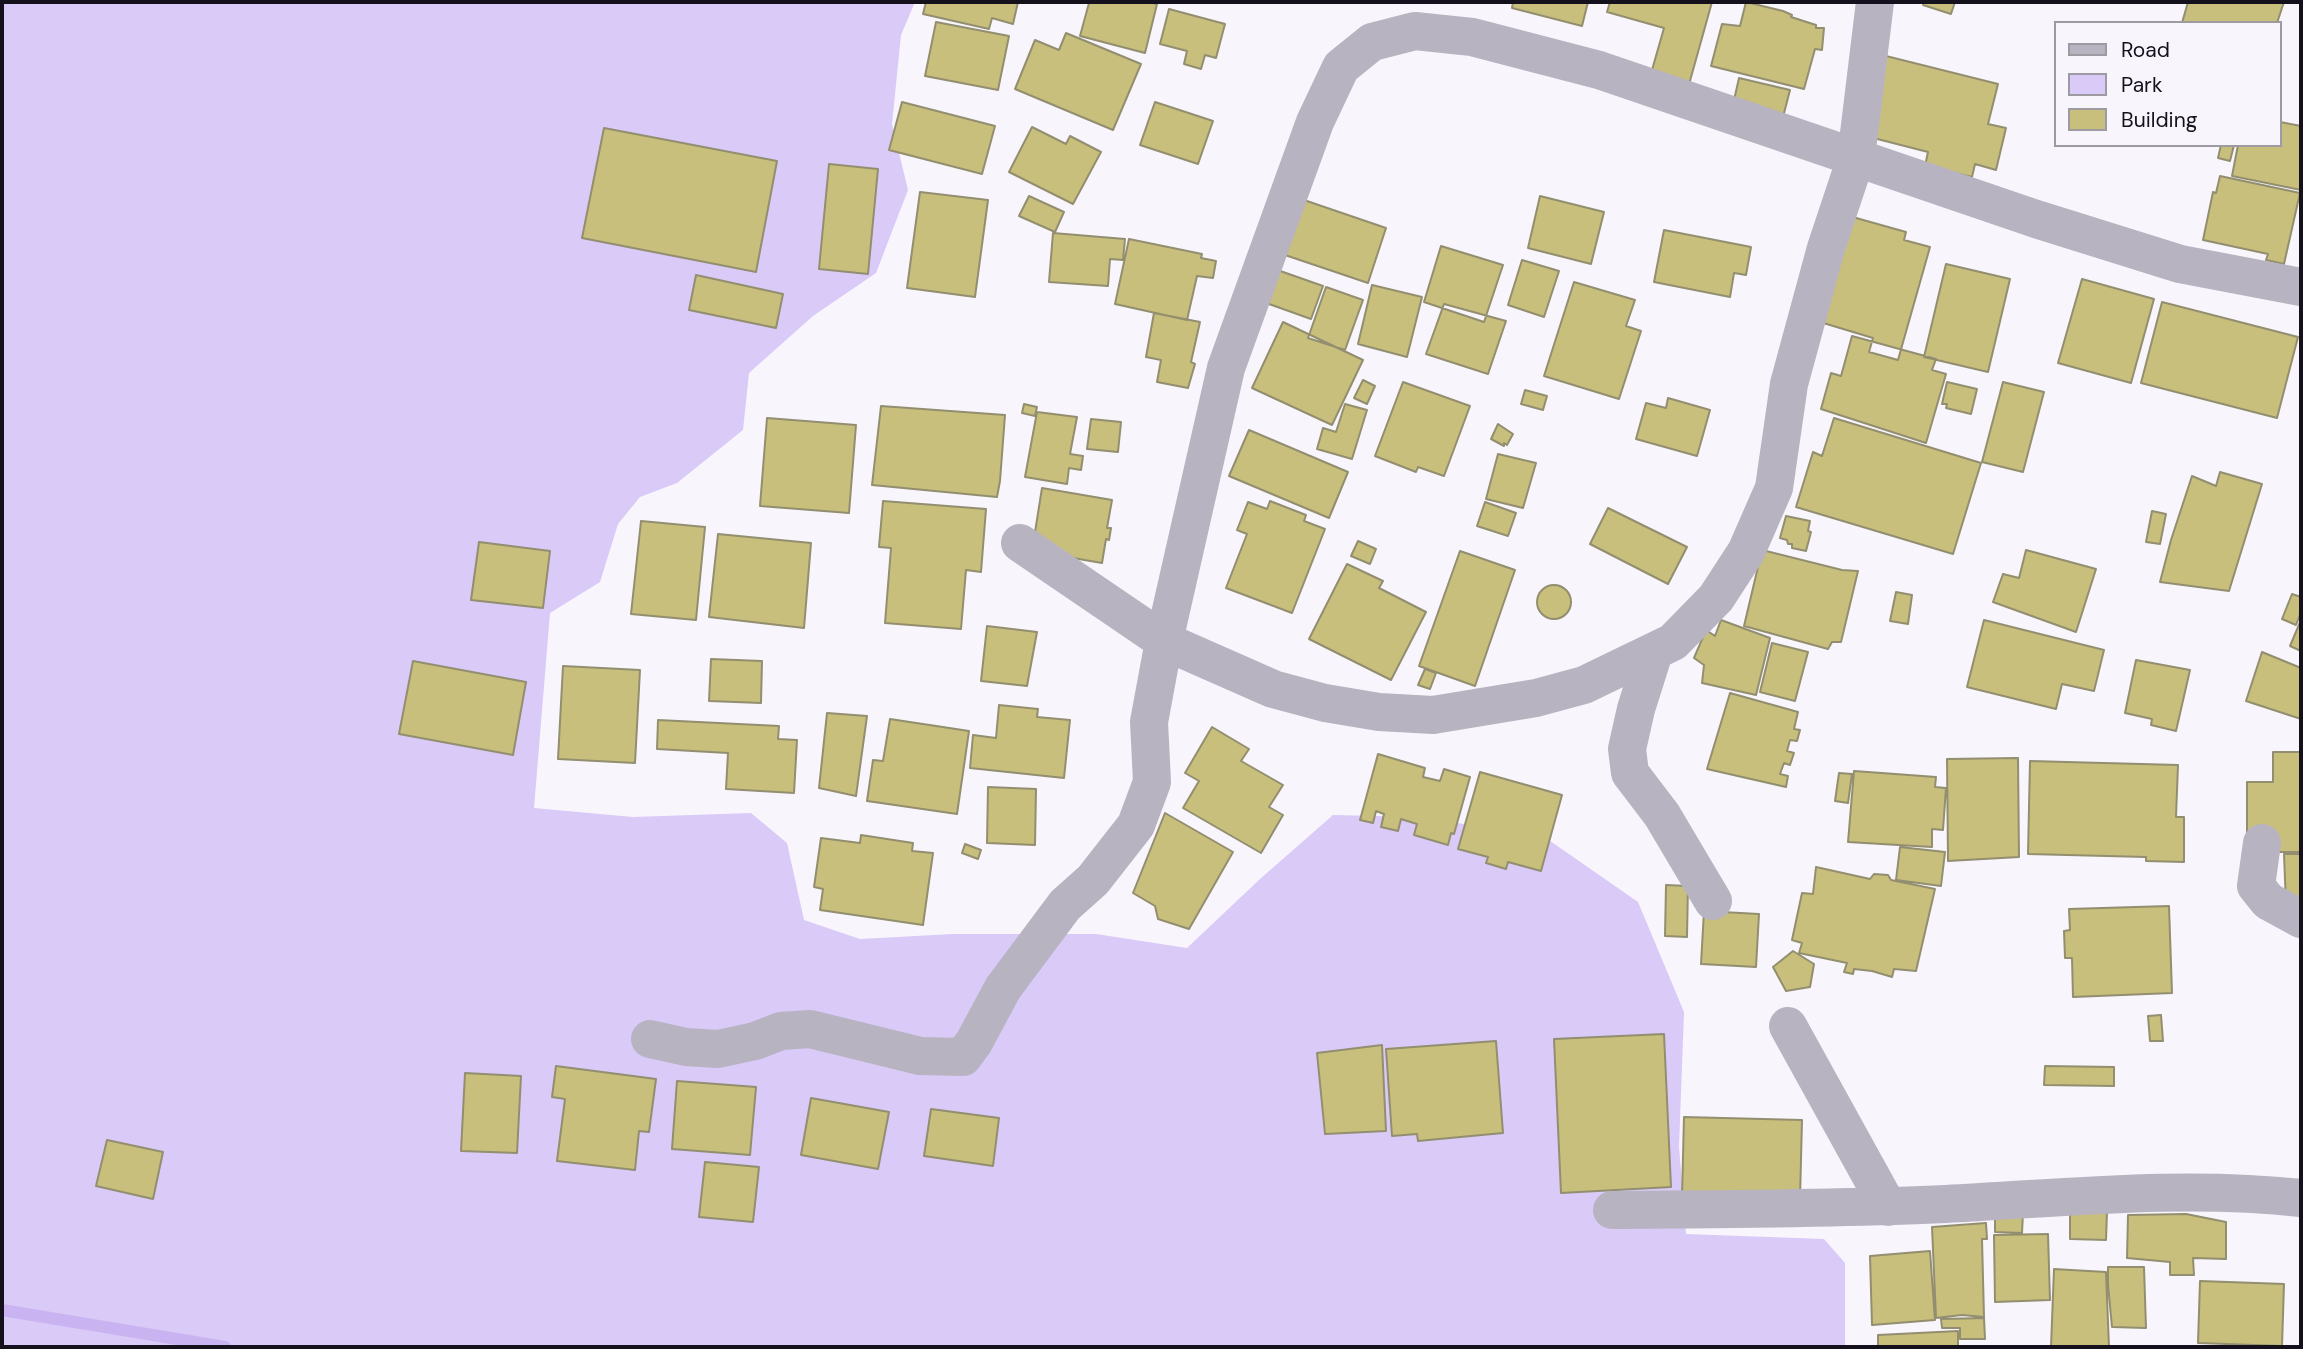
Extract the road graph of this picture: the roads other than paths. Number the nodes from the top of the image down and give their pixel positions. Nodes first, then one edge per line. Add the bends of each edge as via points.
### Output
1 (1875, 2) edge
2 (1856, 158) junction
3 (2301, 287) edge
4 (1020, 543) dead end
5 (1164, 641) junction
6 (1654, 652) junction
7 (2262, 844) dead end
8 (1713, 901) dead end
9 (2301, 919) edge
10 (1788, 1026) dead end
11 (650, 1039) dead end
12 (2301, 1198) edge
13 (1888, 1207) junction
14 (1612, 1210) dead end

1 - 2 street
2 - 3 street via 2180,264
2 - 5 street via 1599,70 1472,37 1415,31 1372,42 1341,67 1315,122 1226,368
2 - 6 street via 1789,384 1774,488 1746,552 1716,597 1673,642
4 - 5 street
5 - 6 street via 1273,689 1325,704 1433,715 1584,685
5 - 11 street via 1149,722 1152,782 1136,825 1093,880 1065,905 1003,988 963,1057 920,1056 810,1029 781,1031 718,1049
6 - 8 street via 1627,749 1630,774 1662,815
7 - 9 street via 2256,886 2268,901
10 - 13 street
12 - 13 street via 2200,1191
13 - 14 street

